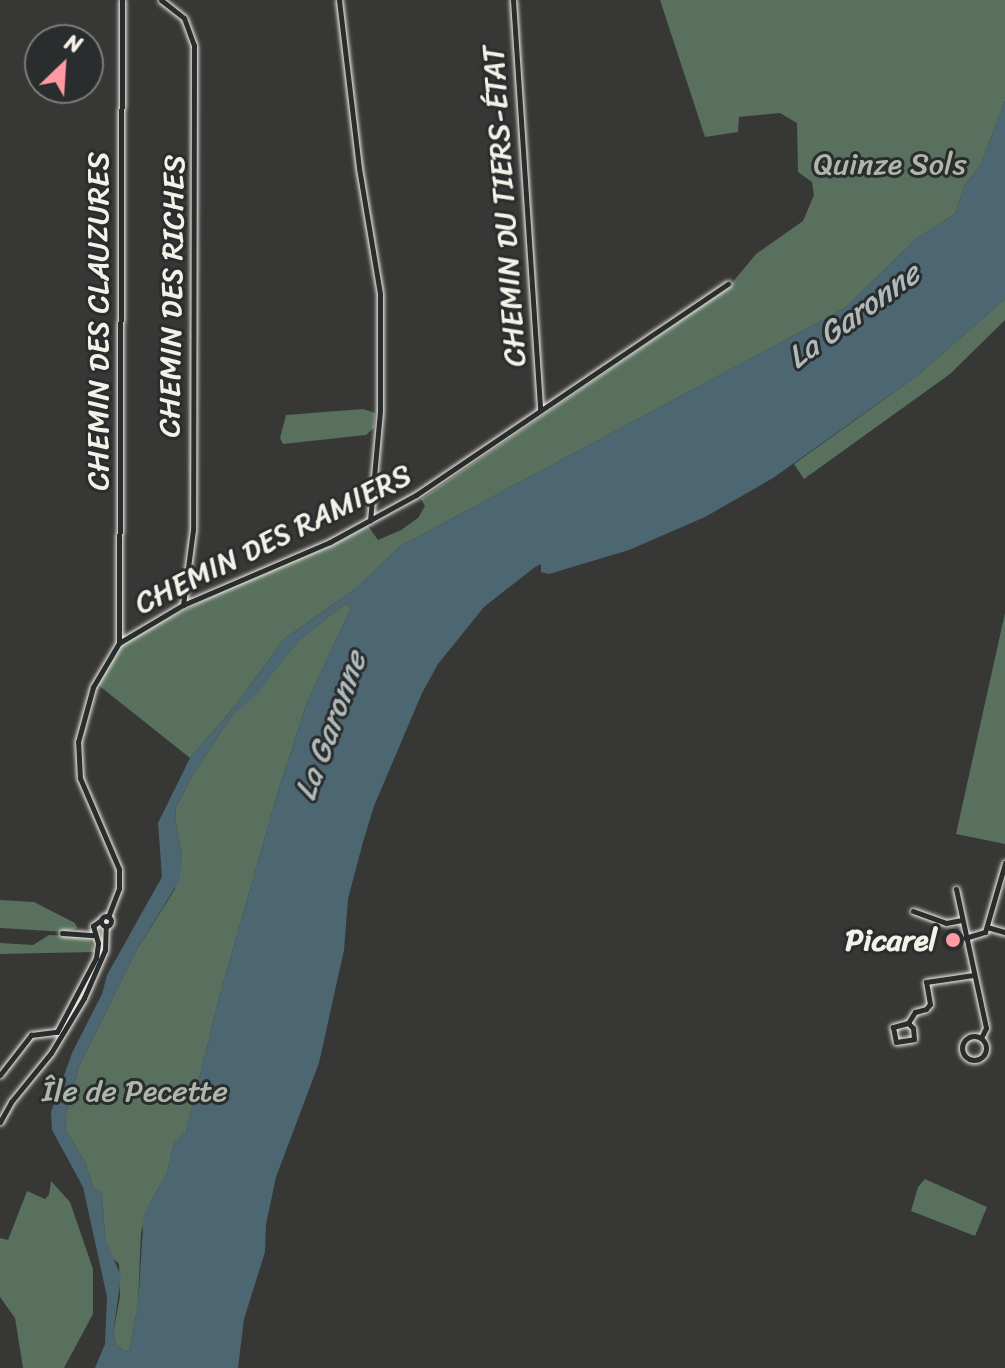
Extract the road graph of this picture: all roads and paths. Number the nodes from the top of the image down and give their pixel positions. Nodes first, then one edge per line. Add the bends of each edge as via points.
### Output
1 (122, 0) edge
2 (161, 0) edge
3 (339, 0) edge
4 (513, 0) edge
5 (728, 284) dead end
6 (540, 409) junction
7 (373, 506) junction
8 (383, 514) junction
9 (370, 522) junction
10 (183, 605) junction
11 (119, 643) junction
12 (1005, 863) edge
13 (956, 889) dead end
14 (913, 911) dead end
15 (108, 917) junction
16 (101, 920) junction
17 (962, 920) junction
18 (106, 926) junction
19 (987, 927) junction
20 (1005, 932) edge
21 (62, 933) dead end
22 (94, 935) junction
23 (965, 938) junction
24 (973, 975) junction
25 (908, 1023) junction
26 (981, 1038) junction
27 (0, 1075) edge
28 (0, 1122) edge

1 - 11 street, CHEMIN DES CLAUZURES
2 - 10 street, CHEMIN DES RICHES via 184,18 194,45 193,530
3 - 7 street via 380,294
4 - 6 street, CHEMIN DU TIERS-ÉTAT
5 - 6 street, CHEMIN DES RAMIERS
6 - 8 street, CHEMIN DES RAMIERS via 449,475
7 - 8 street
7 - 9 street
8 - 9 street, CHEMIN DES RAMIERS
9 - 10 street, CHEMIN DES RAMIERS
10 - 11 street, CHEMIN DES RAMIERS
11 - 15 street, CHEMIN DES RAMIERS via 93,687 78,742 80,778 119,869 119,888
12 - 19 street
13 - 17 street
14 - 17 street via 946,923
15 - 16 street
15 - 18 street, CHEMIN DES RAMIERS
16 - 18 street
16 - 22 street via 93,926
17 - 23 street
18 - 28 street via 105,950 84,998
19 - 20 street
19 - 23 street via 982,935
21 - 22 street
22 - 27 street via 96,958 57,1032 31,1035
23 - 24 street
24 - 25 street via 926,982 930,1004
24 - 26 street via 986,1028
25 - 25 street via 914,1039 896,1042 893,1027
26 - 26 street via 968,1038 965,1056 984,1057 987,1050

